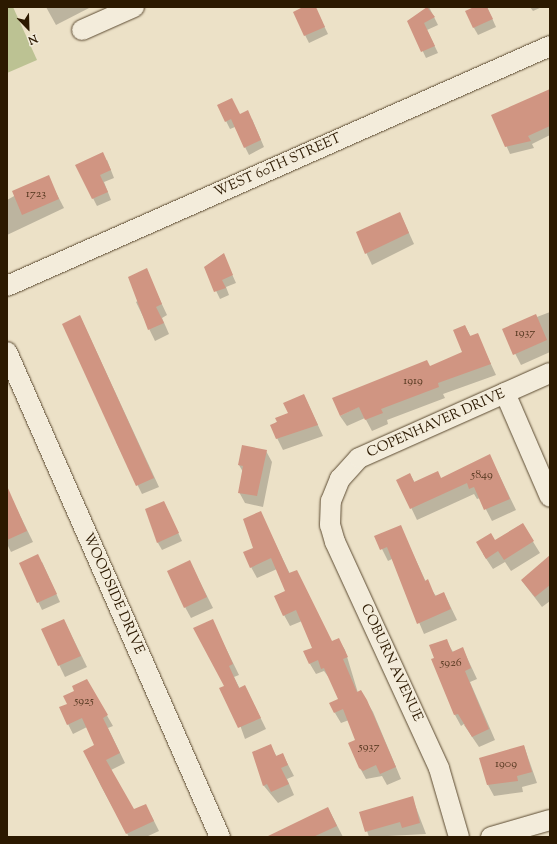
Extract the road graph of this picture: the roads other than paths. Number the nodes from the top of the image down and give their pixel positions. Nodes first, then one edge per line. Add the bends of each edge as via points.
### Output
1 (134, 7) edge
2 (82, 30) dead end
3 (550, 46) edge
4 (7, 286) edge
5 (7, 352) edge
6 (550, 374) edge
7 (505, 393) junction
8 (334, 489) joint
9 (550, 497) edge
10 (550, 820) edge
11 (220, 837) edge
12 (458, 837) edge
13 (491, 837) edge

1 - 2 street
3 - 4 street, WEST 60TH STREET
5 - 11 street, WOODSIDE DRIVE
6 - 7 street, COPENHAVER DRIVE
7 - 8 street, COPENHAVER DRIVE via 359,458
7 - 9 street
8 - 12 street, COBURN AVENUE via 330,514 333,538 439,768
10 - 13 street

